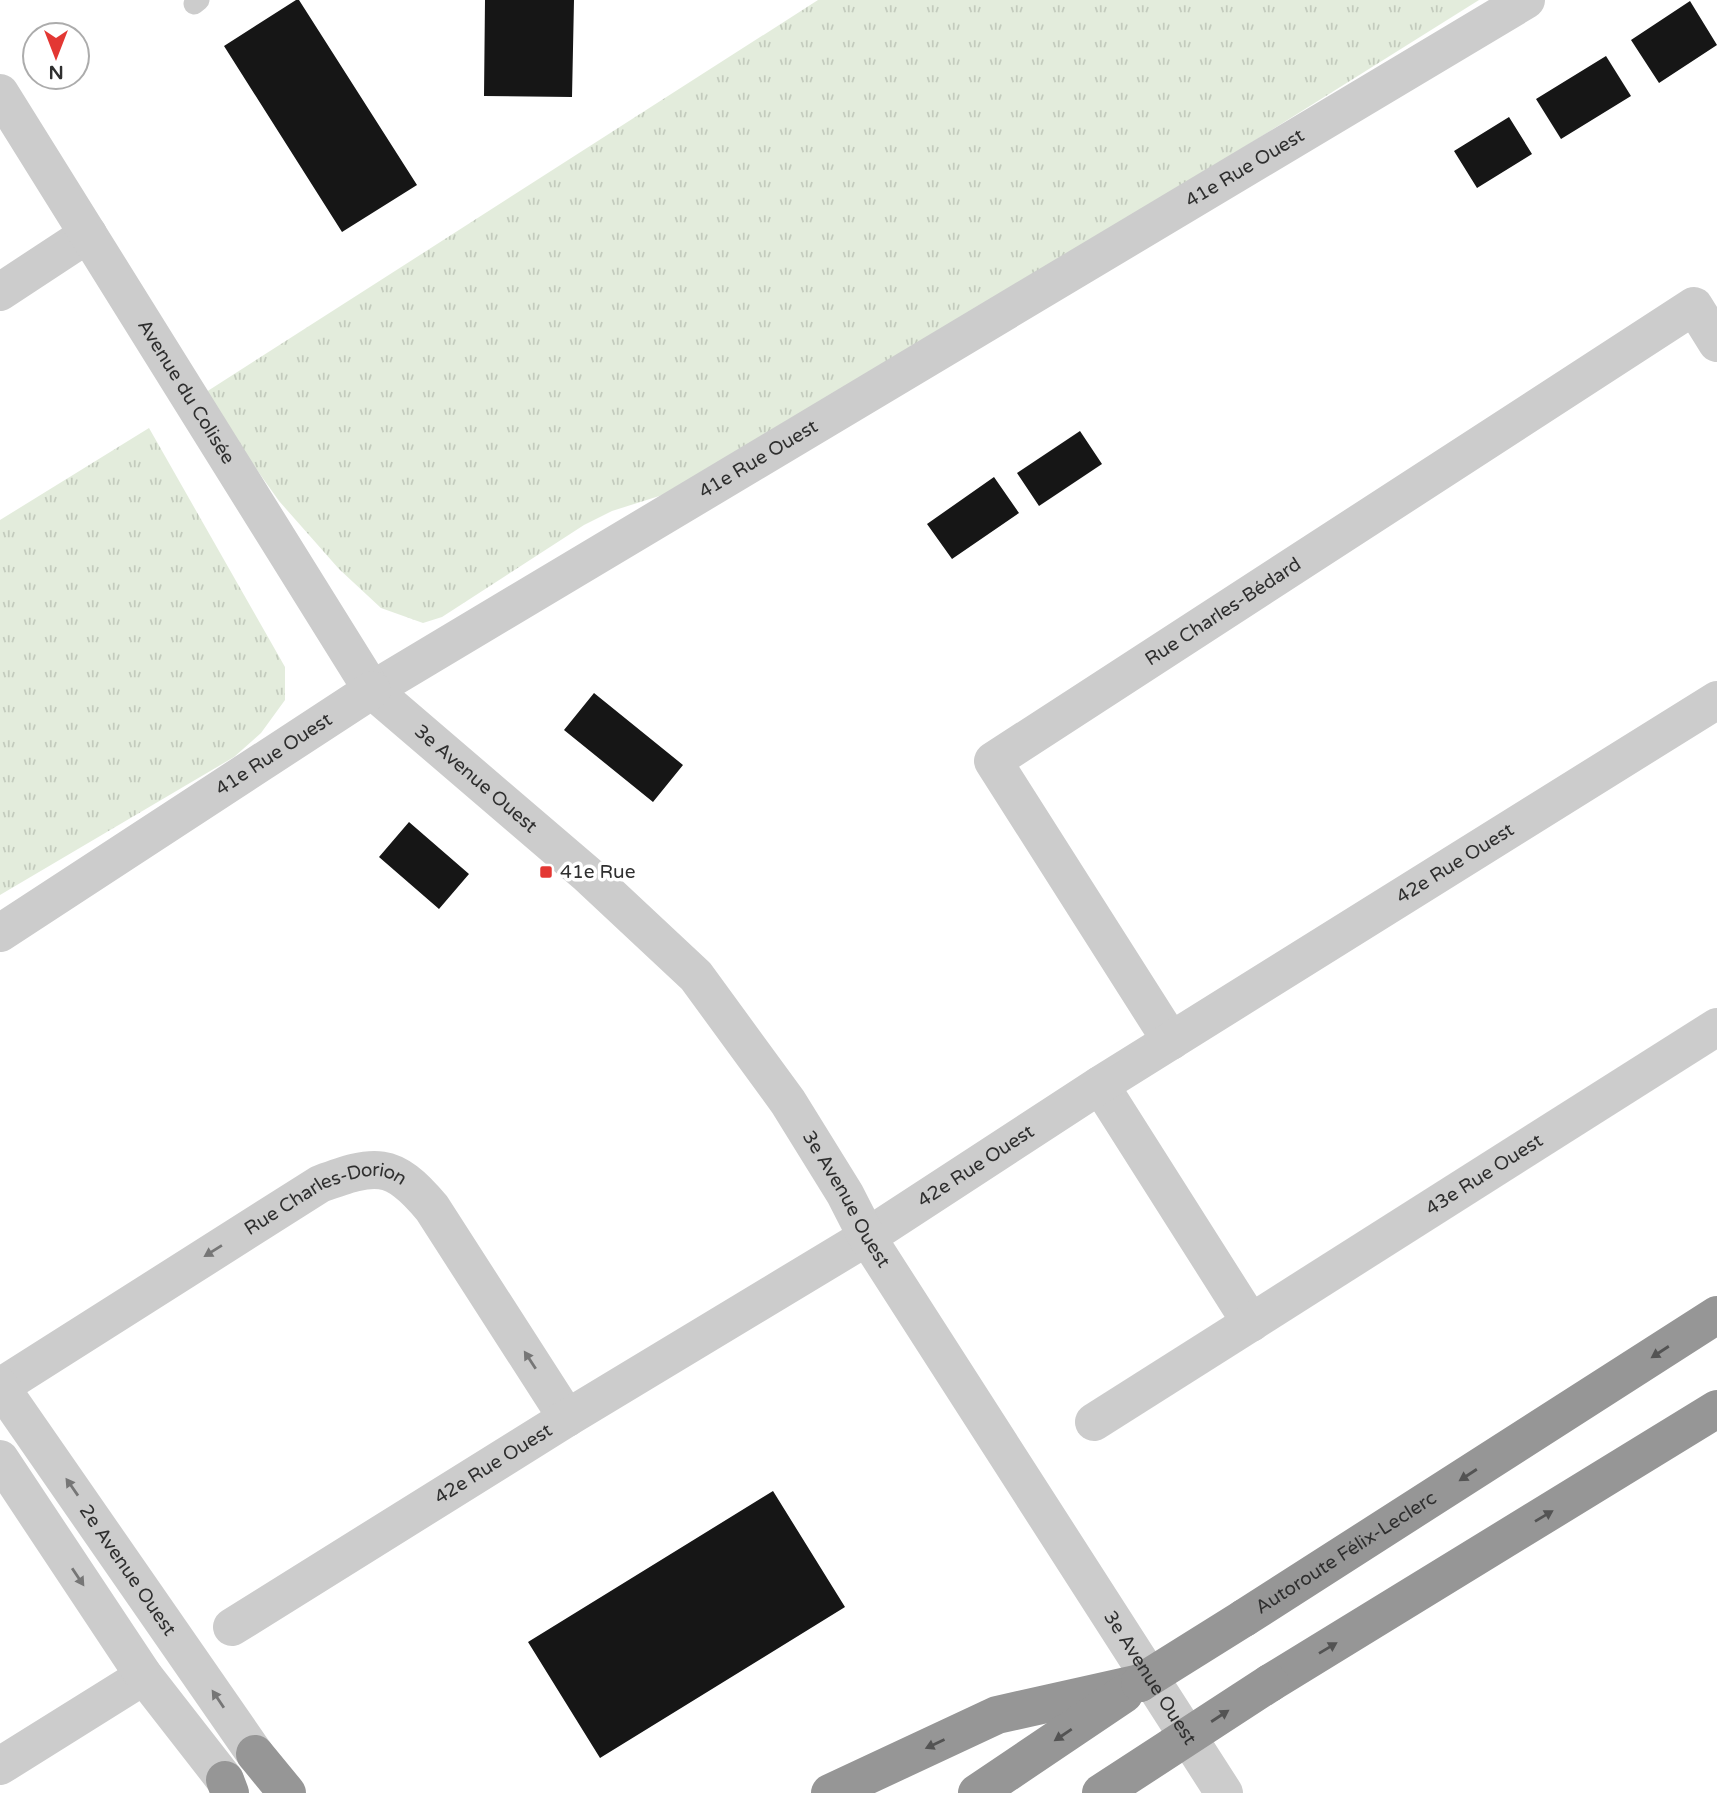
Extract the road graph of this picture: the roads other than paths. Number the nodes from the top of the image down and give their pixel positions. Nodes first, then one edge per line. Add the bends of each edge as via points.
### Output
1 (1527, 0) edge
2 (0, 93) edge
3 (88, 234) junction
4 (0, 292) edge
5 (1717, 344) edge
6 (372, 690) junction
7 (1717, 700) edge
8 (0, 933) edge
9 (1717, 1027) edge
10 (1171, 1041) junction
11 (1100, 1085) junction
12 (867, 1237) junction
13 (1717, 1315) edge
14 (1251, 1323) junction
15 (0, 1387) edge
16 (1717, 1409) edge
17 (567, 1418) junction
18 (1094, 1422) dead end
19 (0, 1459) edge
20 (232, 1627) dead end
21 (144, 1676) junction
22 (1140, 1683) junction
23 (255, 1754) joint
24 (0, 1766) edge
25 (228, 1787) edge
26 (287, 1793) edge
27 (830, 1793) edge
28 (977, 1793) edge
29 (1101, 1793) edge
30 (1224, 1793) edge

1 - 6 street, 41e Rue Ouest
2 - 3 street, Avenue du Colisée
3 - 4 street
3 - 6 street, Avenue du Colisée
5 - 10 street, Rue Charles-Bédard via 1694,306 993,761
6 - 8 street, 41e Rue Ouest
6 - 12 street, 3e Avenue Ouest via 588,875 696,976 789,1102
7 - 10 street, 42e Rue Ouest
9 - 14 street, 43e Rue Ouest
10 - 11 street, 42e Rue Ouest
11 - 12 street, 42e Rue Ouest
11 - 14 street
12 - 17 street, 42e Rue Ouest
12 - 30 street, 3e Avenue Ouest
13 -> 22 highway, Autoroute Félix-Leclerc, bridge
14 - 18 street, 43e Rue Ouest
17 -> 15 street, Rue Charles-Dorion via 432,1208 411,1182 382,1170 356,1171 320,1184
23 -> 15 street, 2e Avenue Ouest
29 -> 16 highway, bridge via 1270,1683
17 - 20 street, 42e Rue Ouest
19 -> 21 street
21 - 24 street
21 - 25 street
22 -> 27 highway via 997,1715
22 -> 28 highway, Autoroute Félix-Leclerc
23 - 26 highway

